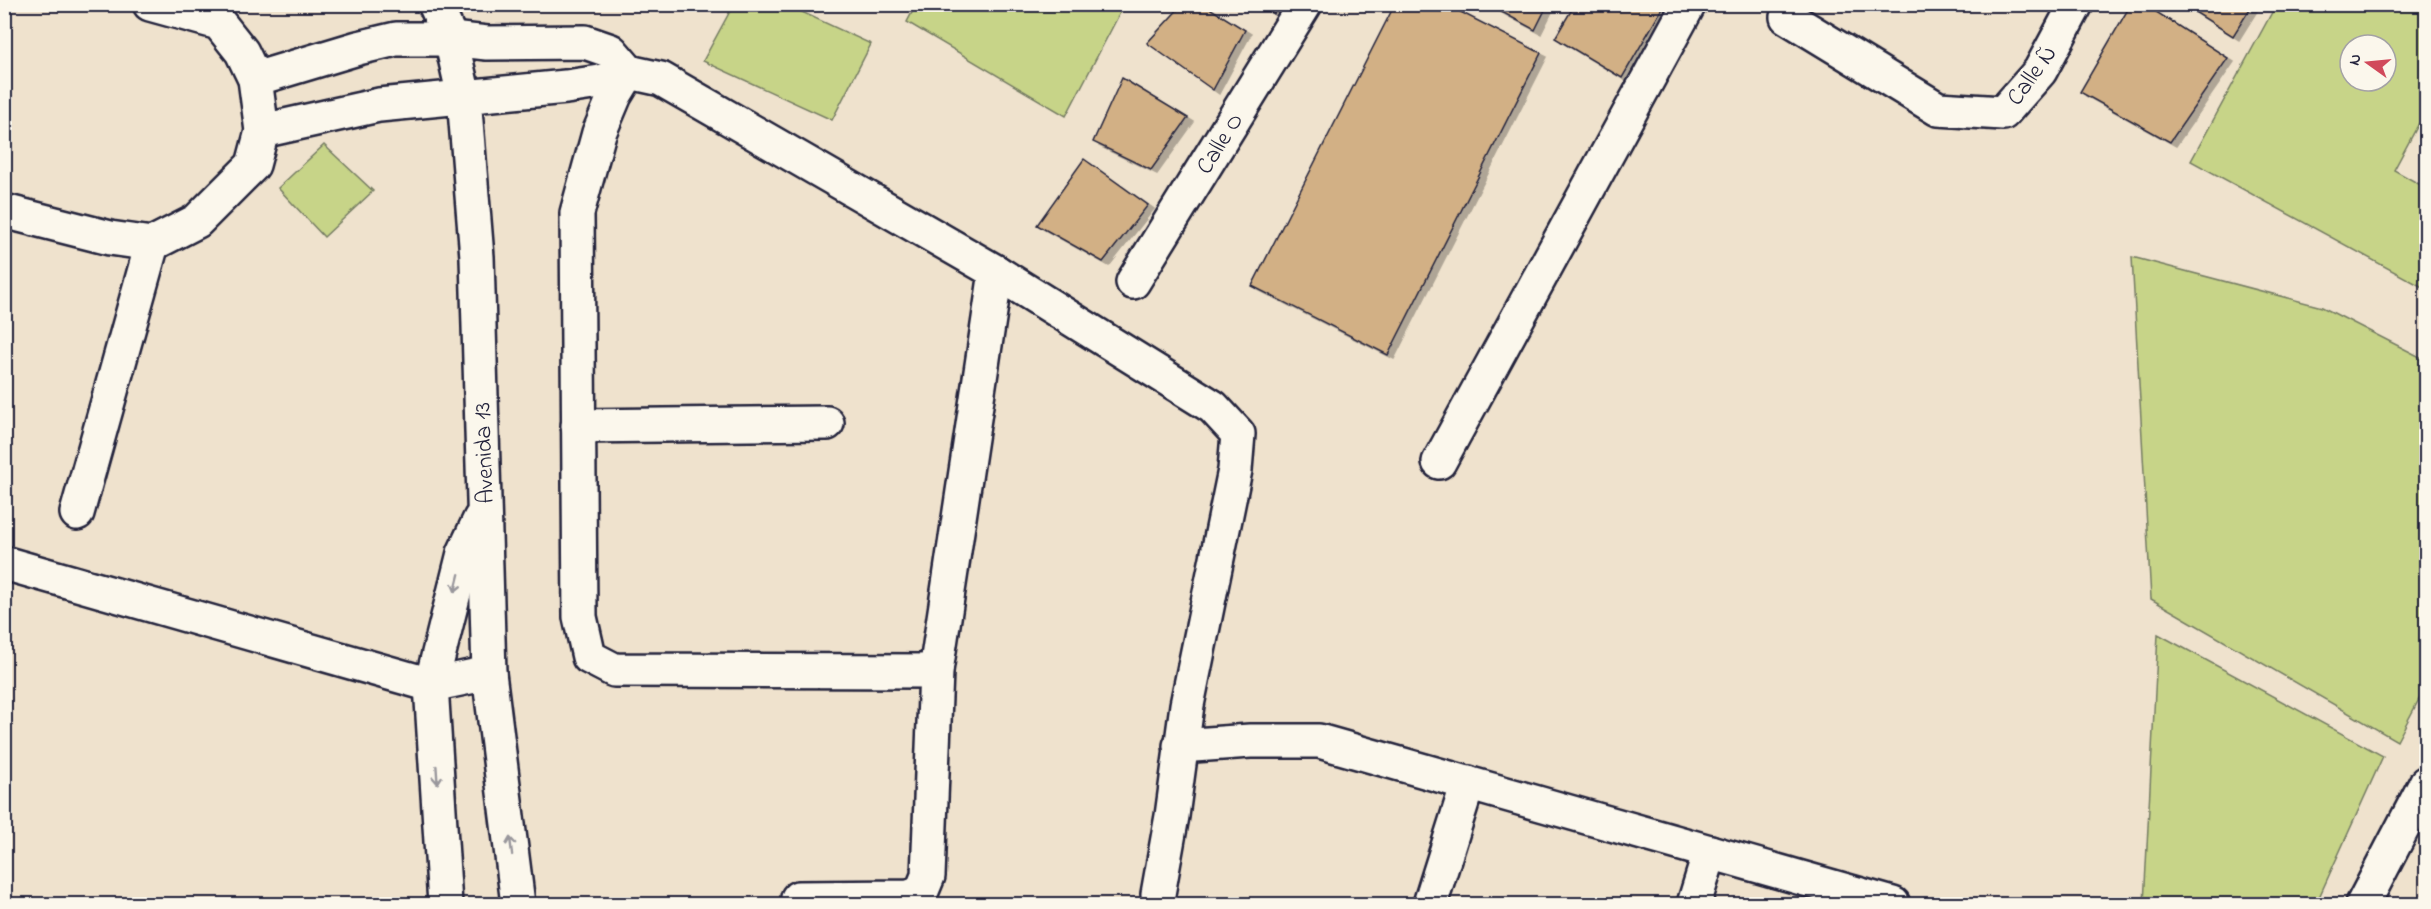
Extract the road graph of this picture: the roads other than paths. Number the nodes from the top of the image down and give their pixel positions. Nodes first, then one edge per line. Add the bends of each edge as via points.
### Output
1 (150, 4) edge
2 (435, 4) edge
3 (1305, 4) edge
4 (1689, 4) edge
5 (2076, 4) edge
6 (221, 14) edge
7 (1787, 17) dead end
8 (451, 39) junction
9 (630, 72) junction
10 (255, 80) junction
11 (464, 97) junction
12 (262, 131) junction
13 (4, 211) edge
14 (152, 244) junction
15 (996, 272) junction
16 (1133, 282) dead end
17 (827, 423) dead end
18 (578, 426) junction
19 (1440, 462) dead end
20 (484, 509) junction
21 (77, 513) dead end
22 (4, 563) edge
23 (936, 671) junction
24 (489, 673) junction
25 (431, 685) junction
26 (1180, 746) junction
27 (1468, 783) junction
28 (2427, 783) edge
29 (1710, 852) junction
30 (1158, 894) dead end
31 (798, 898) dead end
32 (445, 904) edge
33 (519, 904) edge
34 (1430, 904) edge
35 (1694, 904) edge
36 (1893, 904) edge
37 (2363, 904) edge

1 - 6 street
2 - 8 street, Avenida 13
3 - 16 street, Calle O
4 - 19 street
5 - 7 street, Calle Ñ via 2040,71 2003,113 1938,109
6 - 10 street
8 - 9 street via 487,43 585,42 610,51
8 - 10 street via 396,39
8 - 11 street, Avenida 13
9 - 11 street via 567,87
9 - 15 street via 661,79
9 - 18 street via 599,133 577,213
10 - 12 street
11 - 12 street via 379,105
11 - 20 street, Avenida 13 via 477,257
12 - 14 street via 253,165 197,221
13 - 14 street via 110,238
14 - 21 street
15 - 23 street
15 - 26 street via 1213,407 1238,434 1235,470
17 - 18 street
18 - 23 street via 580,617 589,657 614,670
20 - 24 street, Avenida 13
20 -> 25 street via 464,553
22 - 25 street
23 - 31 street via 928,876 921,893 909,897
24 - 25 street
33 -> 24 street, Avenida 13
25 -> 32 street
26 - 27 street via 1319,741
26 - 30 street
27 - 29 street
27 - 34 street
28 - 37 street
29 - 35 street
29 - 36 street

